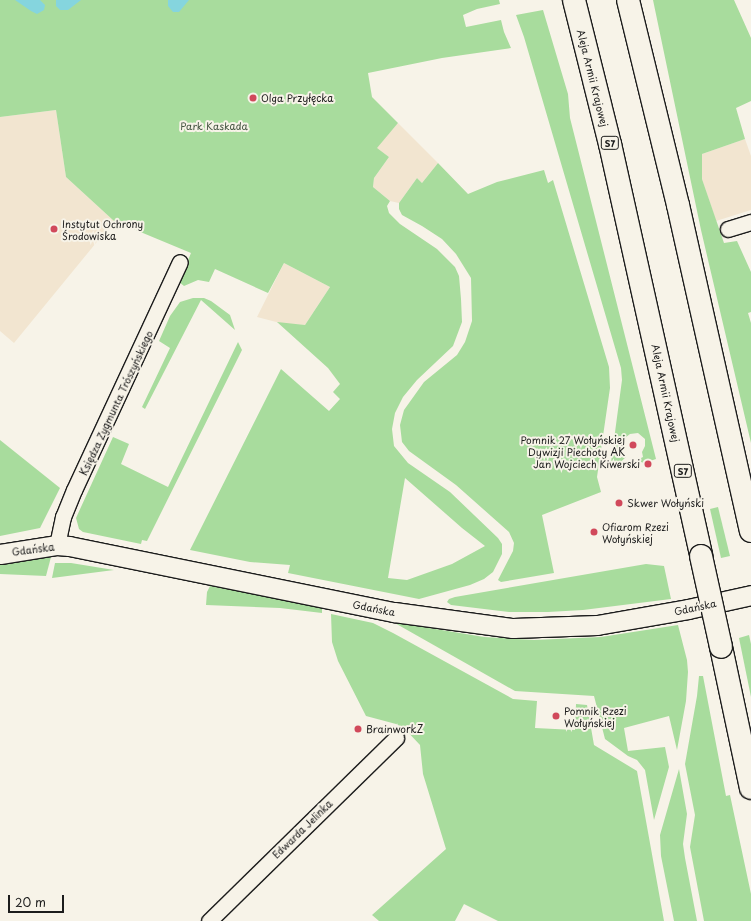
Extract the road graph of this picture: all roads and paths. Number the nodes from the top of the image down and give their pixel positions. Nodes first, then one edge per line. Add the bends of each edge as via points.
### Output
1 (574, 0) edge
2 (628, 1) edge
3 (751, 222) edge
4 (728, 229) dead end
5 (180, 262) dead end
6 (751, 531) edge
7 (57, 545) junction
8 (0, 554) edge
9 (751, 595) edge
10 (396, 738) dead end
11 (751, 788) edge
12 (209, 921) edge

1 - 11 highway, Aleja Armii Krajowej / S7, bridge via 613,159
2 - 6 highway via 678,205
3 - 4 street
5 - 7 street, Księdza Zygmunta Trószyńskiego via 63,517
7 - 8 street, Gdańska
7 - 9 street, Gdańska via 128,557 394,612 513,628 597,625
10 - 12 street, Edwarda Jelinka

